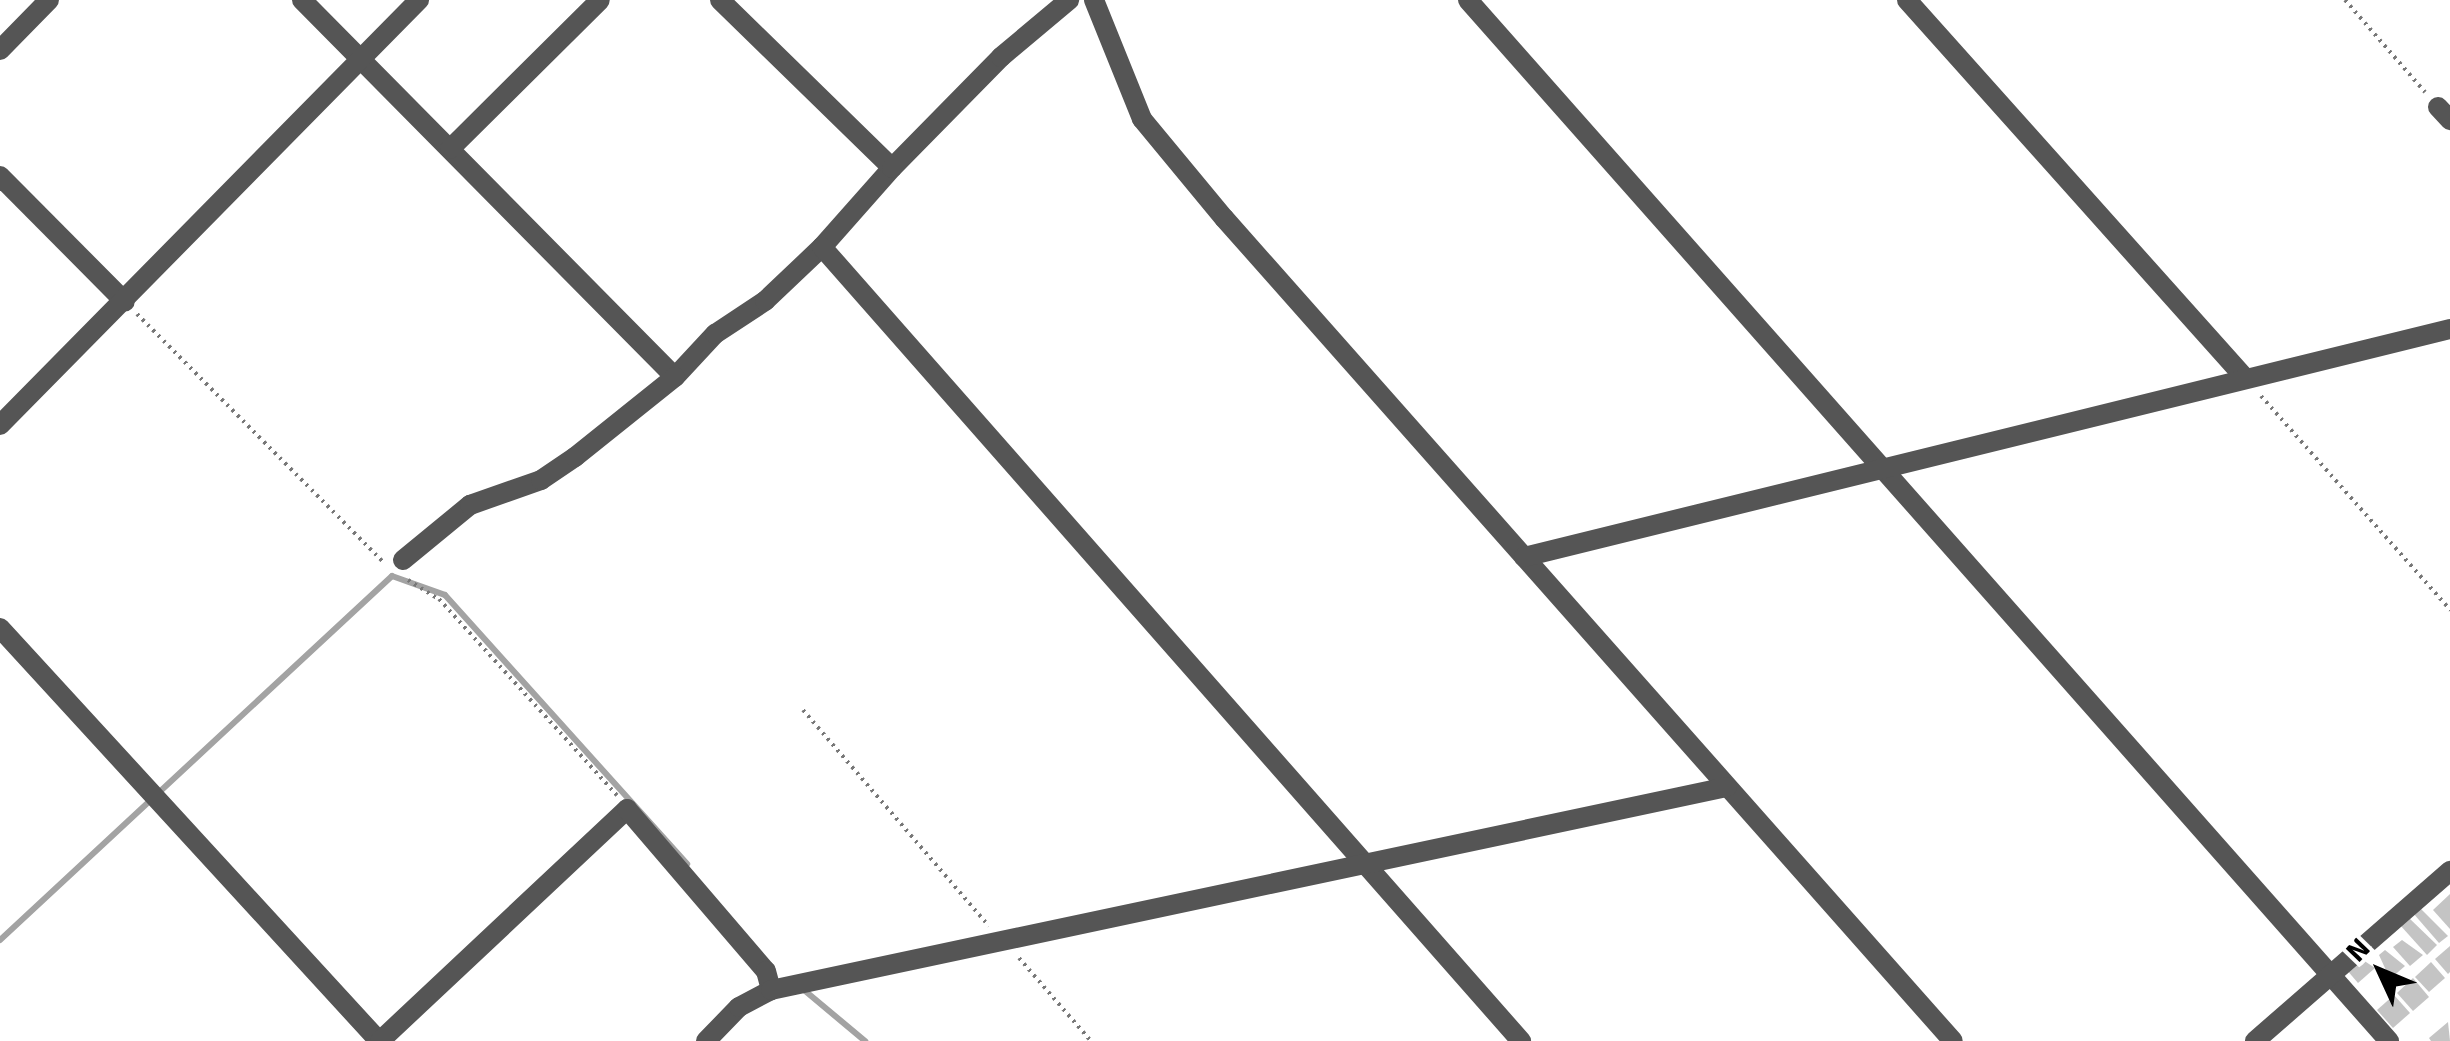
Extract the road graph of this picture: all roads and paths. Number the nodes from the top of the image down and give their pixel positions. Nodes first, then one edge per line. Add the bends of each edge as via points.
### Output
1 (49, 0) edge
2 (302, 0) edge
3 (418, 0) edge
4 (600, 0) edge
5 (720, 0) edge
6 (1070, 0) edge
7 (1094, 0) edge
8 (1468, 0) edge
9 (1906, 0) edge
10 (2345, 0) edge
11 (0, 50) edge
12 (360, 58) junction
13 (2444, 114) edge
14 (450, 149) junction
15 (892, 168) junction
16 (0, 176) edge
17 (822, 248) junction
18 (125, 302) junction
19 (2450, 329) edge
20 (675, 377) junction
21 (2245, 378) junction
22 (0, 425) edge
23 (1880, 465) junction
24 (1524, 557) junction
25 (403, 560) dead end
26 (2450, 610) edge
27 (0, 628) edge
28 (803, 710) dead end
29 (1727, 787) junction
30 (624, 802) dead end
31 (1366, 865) junction
32 (2450, 870) edge
33 (1008, 941) junction
34 (2331, 974) junction
35 (771, 990) junction
36 (380, 1041) edge
37 (706, 1041) edge
38 (1091, 1041) edge
39 (1521, 1041) edge
40 (1953, 1041) edge
41 (2255, 1041) edge
42 (2389, 1041) edge

1 - 11 street
2 - 12 street
3 - 12 street
4 - 14 street
5 - 15 street
6 - 15 street via 1001,57
7 - 24 street via 1142,119
8 - 23 street
9 - 21 street
10 - 13 path
12 - 14 street
12 - 18 street
14 - 20 street
15 - 17 street
16 - 18 street
17 - 20 street via 765,301 715,334
17 - 31 street
18 - 22 street
18 - 30 path via 385,564 439,600
19 - 21 street
20 - 25 street via 552,473 470,505
21 - 23 street
21 - 26 path
23 - 24 street
23 - 34 street
24 - 29 street
27 - 36 street
28 - 33 path
29 - 31 street
29 - 40 street
31 - 33 street
31 - 39 street
32 - 34 street
33 - 35 street
33 - 38 path
34 - 41 street
34 - 42 street
35 - 36 street via 766,970 628,809
35 - 37 street via 739,1007

